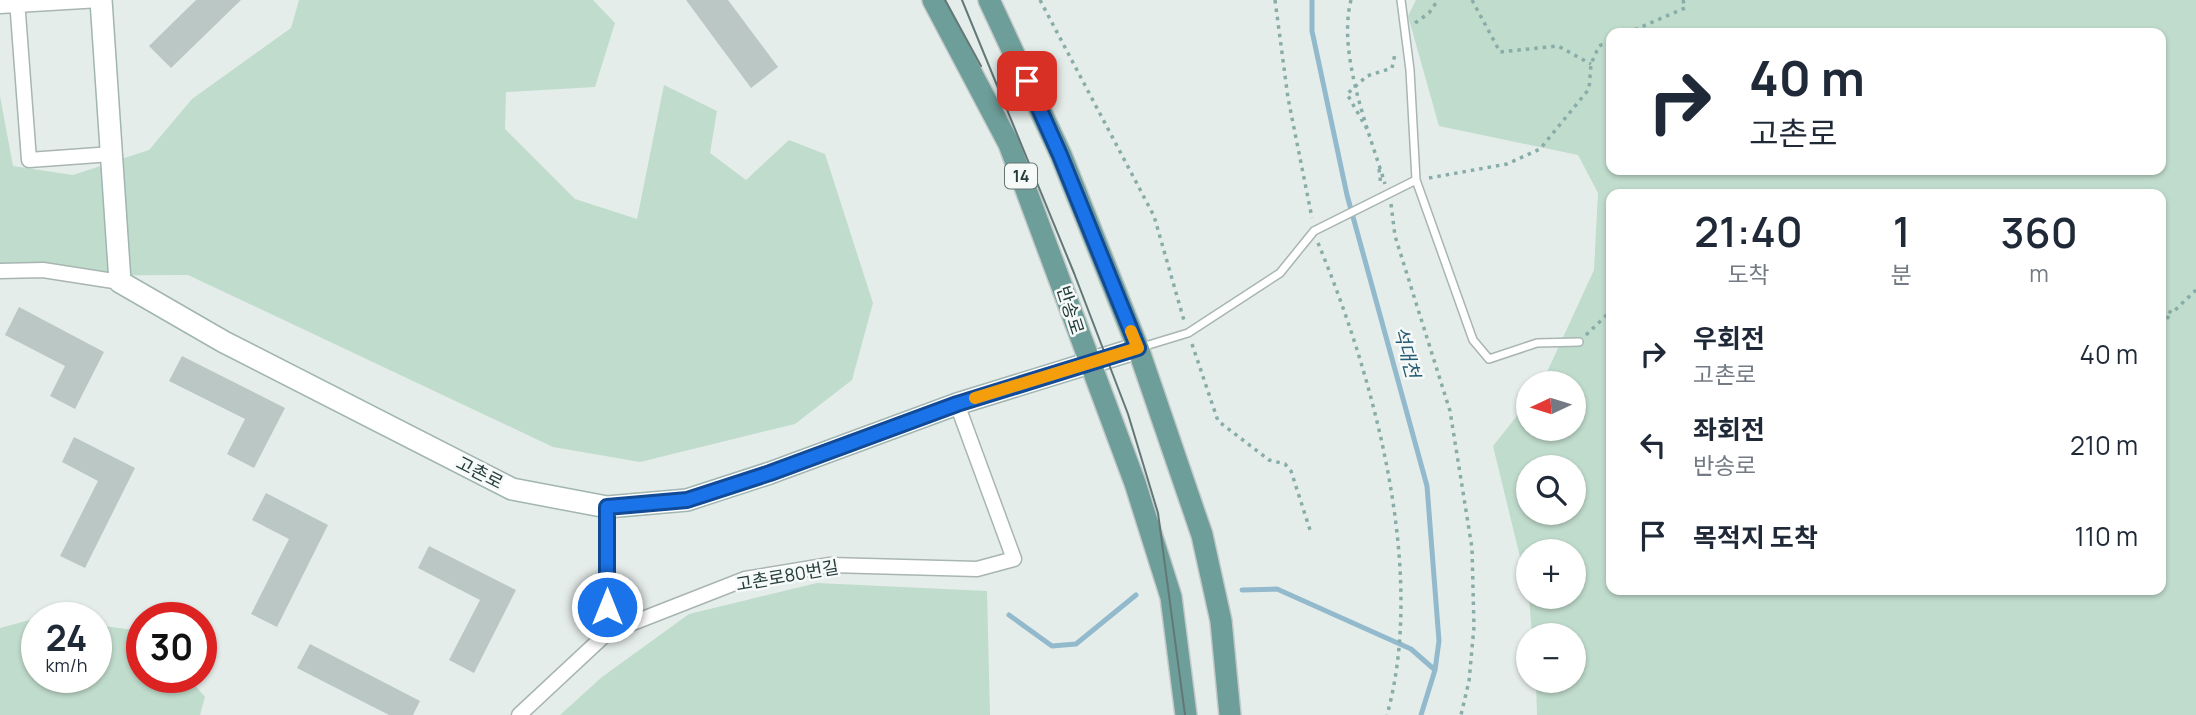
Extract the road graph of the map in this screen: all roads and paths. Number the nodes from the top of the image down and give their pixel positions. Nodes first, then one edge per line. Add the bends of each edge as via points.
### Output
1 (101, 0) edge
2 (933, 0) edge
3 (989, 0) edge
4 (1040, 0) edge
5 (1275, 0) edge
6 (1352, 0) edge
7 (1401, 0) edge
8 (1438, 0) edge
9 (1472, 0) edge
10 (1683, 0) edge
11 (17, 2) edge
12 (0, 6) edge
13 (1639, 28) edge
14 (1405, 30) junction
15 (1398, 43) dead end
16 (1606, 43) edge
17 (1591, 64) junction
18 (112, 154) junction
19 (1416, 180) junction
20 (1385, 193) junction
21 (1314, 231) junction
22 (0, 271) edge
23 (120, 282) junction
24 (2196, 290) edge
25 (2166, 310) edge
26 (2172, 313) junction
27 (1606, 316) edge
28 (2166, 320) edge
29 (1188, 332) junction
30 (1579, 342) joint
31 (1138, 348) junction
32 (1088, 362) junction
33 (957, 404) junction
34 (607, 507) junction
35 (1311, 533) dead end
36 (607, 633) junction
37 (519, 715) edge
38 (1186, 715) edge
39 (1230, 715) edge
40 (1387, 715) edge
41 (1461, 715) edge

1 - 11 street
1 - 18 street
2 - 32 main road, 반송로 / 14 via 1009,144
3 - 31 main road, 14 via 1060,155
4 - 29 path via 1154,216
5 - 21 path
6 - 20 path via 1348,13 1356,85
7 - 14 lane
8 - 14 path via 1429,13
9 - 17 path via 1500,52 1558,46
10 - 13 path via 1685,8
11 - 12 street
11 - 18 street via 29,160
14 - 19 lane
15 - 20 path via 1392,68 1367,76 1347,94 1375,143
16 - 17 path via 1599,46
17 - 19 path via 1589,89 1540,149 1507,164
18 - 23 street
19 - 20 lane
19 - 30 lane via 1474,340 1489,359 1537,343
20 - 21 lane
20 - 41 path via 1450,411 1472,548 1474,627
21 - 29 lane via 1280,273
21 - 40 path via 1378,422 1398,538 1400,636 1395,688
22 - 23 street via 43,270
23 - 34 street, 고촌로 via 224,342 512,489
24 - 26 path
25 - 26 path
26 - 28 path
27 - 30 path
29 - 31 lane
29 - 35 path via 1218,421 1269,460 1292,471
31 - 32 street, 고촌로
31 - 39 main road, 14 via 1202,535 1221,621
32 - 33 street, 고촌로
32 - 38 main road, 반송로 / 14 via 1135,483 1171,597
33 - 34 street, 고촌로 via 687,500
33 - 36 street, 고촌로80번길 via 1014,559 977,569 830,565 745,579
34 - 36 street
36 - 37 street, 고촌로80번길

